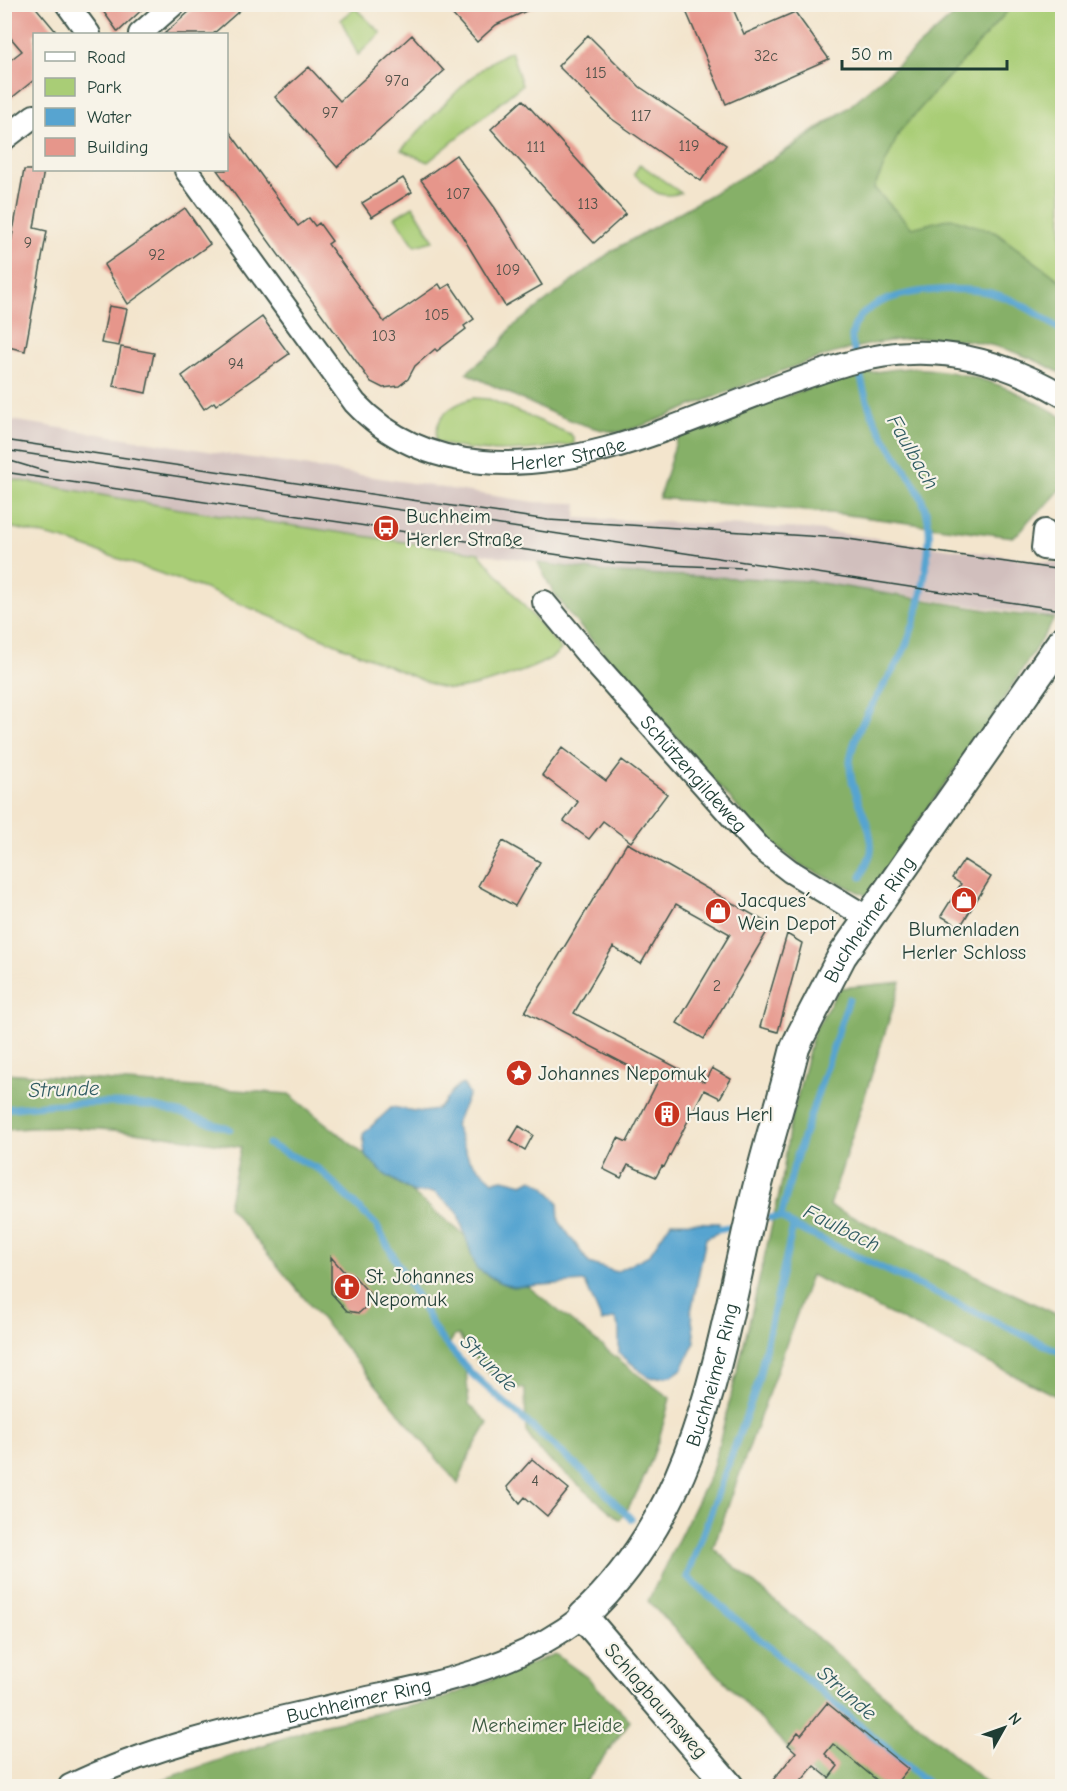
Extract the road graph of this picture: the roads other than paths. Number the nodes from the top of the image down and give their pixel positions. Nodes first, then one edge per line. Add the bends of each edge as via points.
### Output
1 (67, 4) edge
2 (174, 4) edge
3 (88, 33) edge
4 (141, 33) edge
5 (33, 117) edge
6 (4, 139) edge
7 (187, 171) edge
8 (1062, 395) edge
9 (1045, 531) dead end
10 (1062, 550) edge
11 (544, 602) dead end
12 (1062, 641) edge
13 (868, 918) junction
14 (583, 1616) junction
15 (70, 1786) edge
16 (729, 1786) edge

1 - 3 street
2 - 4 street
5 - 6 street
7 - 8 street, Herler Straße via 355,403 389,433 437,455 498,463 574,458 625,444 837,366 877,356 931,353 972,358 1002,366
9 - 10 street via 1043,548
11 - 13 street, Schützengildeweg via 759,847 790,872
12 - 13 main road, Buchheimer Ring
13 - 14 main road, Buchheimer Ring via 842,956 795,1048 689,1459 642,1549
14 - 15 street, Buchheimer Ring via 530,1651 477,1672 224,1731 149,1754
14 - 16 main road, Schlagbaumsweg

